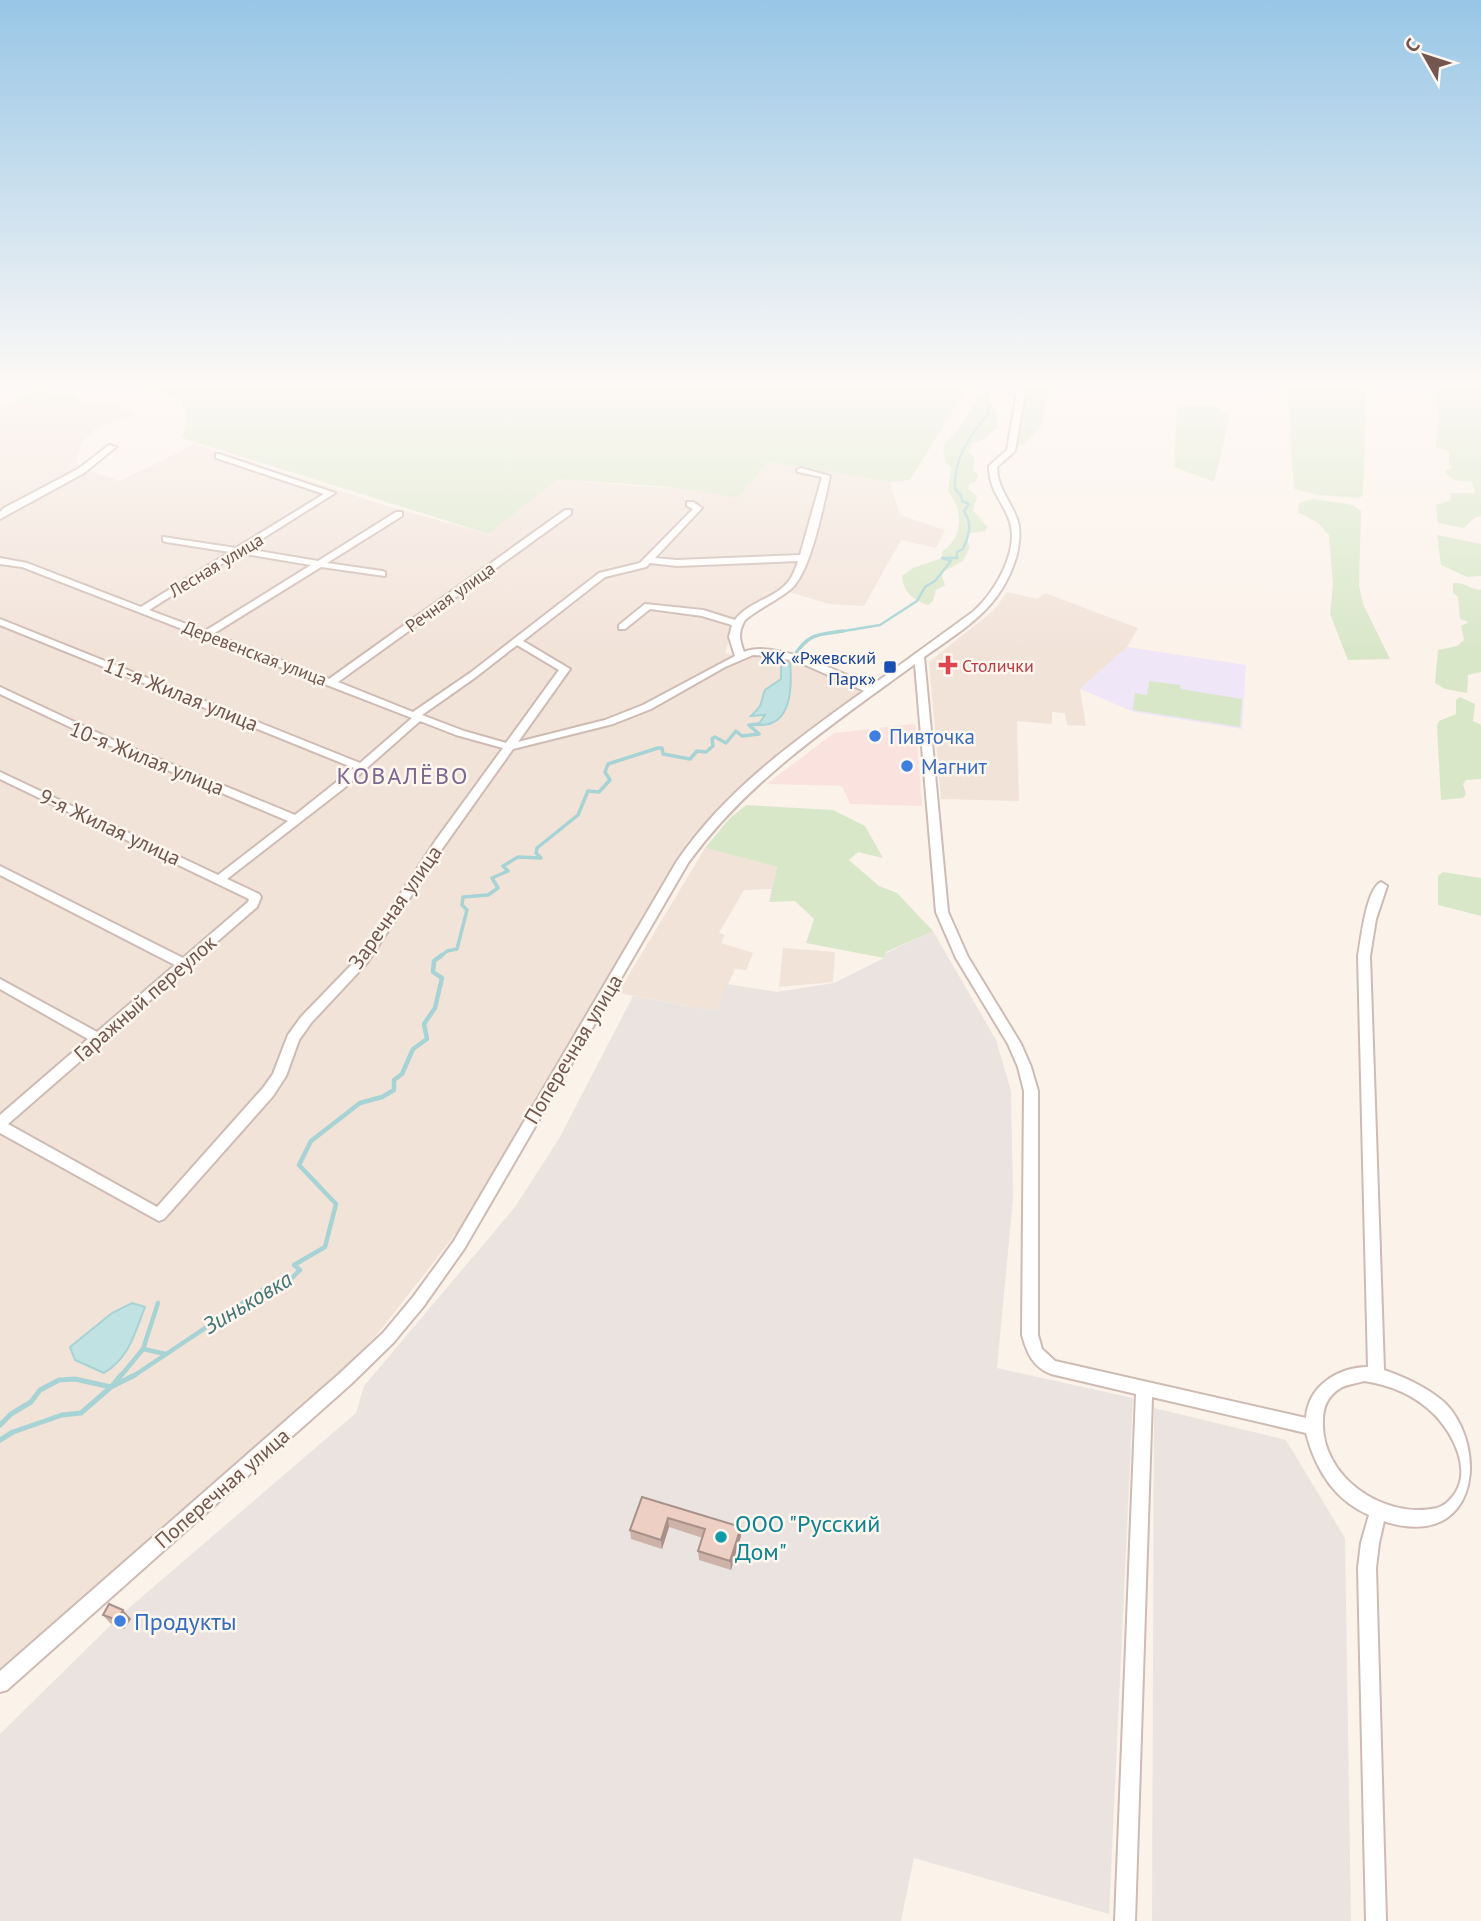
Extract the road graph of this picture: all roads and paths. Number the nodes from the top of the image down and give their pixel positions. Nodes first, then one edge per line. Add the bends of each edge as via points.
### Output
1 (80, 472) edge
2 (266, 472) edge
3 (809, 472) edge
4 (993, 472) edge
5 (690, 505) dead end
6 (568, 512) dead end
7 (399, 514) dead end
8 (0, 516) edge
9 (166, 539) dead end
10 (239, 550) junction
11 (803, 558) junction
12 (648, 560) junction
13 (0, 561) edge
14 (319, 564) junction
15 (382, 574) dead end
16 (142, 610) junction
17 (0, 622) edge
18 (738, 624) junction
19 (622, 627) dead end
20 (207, 634) junction
21 (518, 642) junction
22 (740, 656) junction
23 (919, 656) junction
24 (903, 668) junction
25 (921, 676) junction
26 (332, 682) junction
27 (0, 690) edge
28 (873, 691) junction
29 (417, 716) junction
30 (509, 747) junction
31 (362, 768) junction
32 (0, 775) edge
33 (296, 820) junction
34 (0, 870) edge
35 (220, 879) junction
36 (1381, 886) dead end
37 (184, 964) junction
38 (0, 983) edge
39 (99, 1039) junction
40 (0, 1124) edge
41 (159, 1215) joint
42 (1376, 1375) junction
43 (1144, 1388) junction
44 (1312, 1427) junction
45 (1378, 1512) junction
46 (0, 1683) edge
47 (1125, 1921) edge
48 (1376, 1921) edge

1 - 8 street
2 - 10 street, Лесная улица via 331,493
3 - 11 street via 826,475
4 - 23 street, Поперечная улица via 1001,501 1015,524 1005,579 984,607
5 - 12 street via 698,508
6 - 26 street, Речная улица
7 - 14 street
9 - 10 street
10 - 14 street
10 - 16 street, Лесная улица
11 - 12 street
11 - 18 street via 789,586
12 - 21 street via 635,568 602,575
13 - 16 street, Деревенская улица via 24,565
14 - 15 street
14 - 20 street
16 - 20 street, Деревенская улица
17 - 31 street, 11-я Жилая улица
18 - 19 street via 703,613 648,606
18 - 22 street via 734,636
20 - 26 street, Деревенская улица
21 - 29 street
21 - 30 street, Заречная улица via 565,669
22 - 28 street via 763,651 795,658
22 - 30 street via 628,716
23 - 24 street, Поперечная улица
23 - 25 street
24 - 25 street
24 - 28 street, Поперечная улица
25 - 43 street via 942,912 952,939 1020,1056 1031,1091 1031,1344 1051,1367
26 - 29 street, Деревенская улица
27 - 33 street, 10-я Жилая улица via 65,725
28 - 46 street, Поперечная улица via 755,782 696,840 459,1245 388,1338
29 - 30 street, Деревенская улица via 489,744
29 - 31 street
30 - 41 street, Заречная улица via 432,853 363,960 293,1038 268,1092
31 - 33 street
32 - 35 street, 9-я Жилая улица
33 - 35 street
34 - 37 street
35 - 37 street, Гаражный переулок via 255,897 253,904
36 - 42 street via 1364,956
37 - 39 street, Гаражный переулок
38 - 39 street
39 - 40 street, Гаражный переулок
40 - 41 street
42 - 44 street via 1336,1382 1318,1400
42 - 45 street via 1402,1381 1428,1395 1453,1418 1469,1447 1473,1475 1463,1500 1442,1516 1412,1520
43 - 44 street
43 - 47 street
44 - 45 street via 1320,1459 1344,1490
45 - 48 street via 1367,1568

